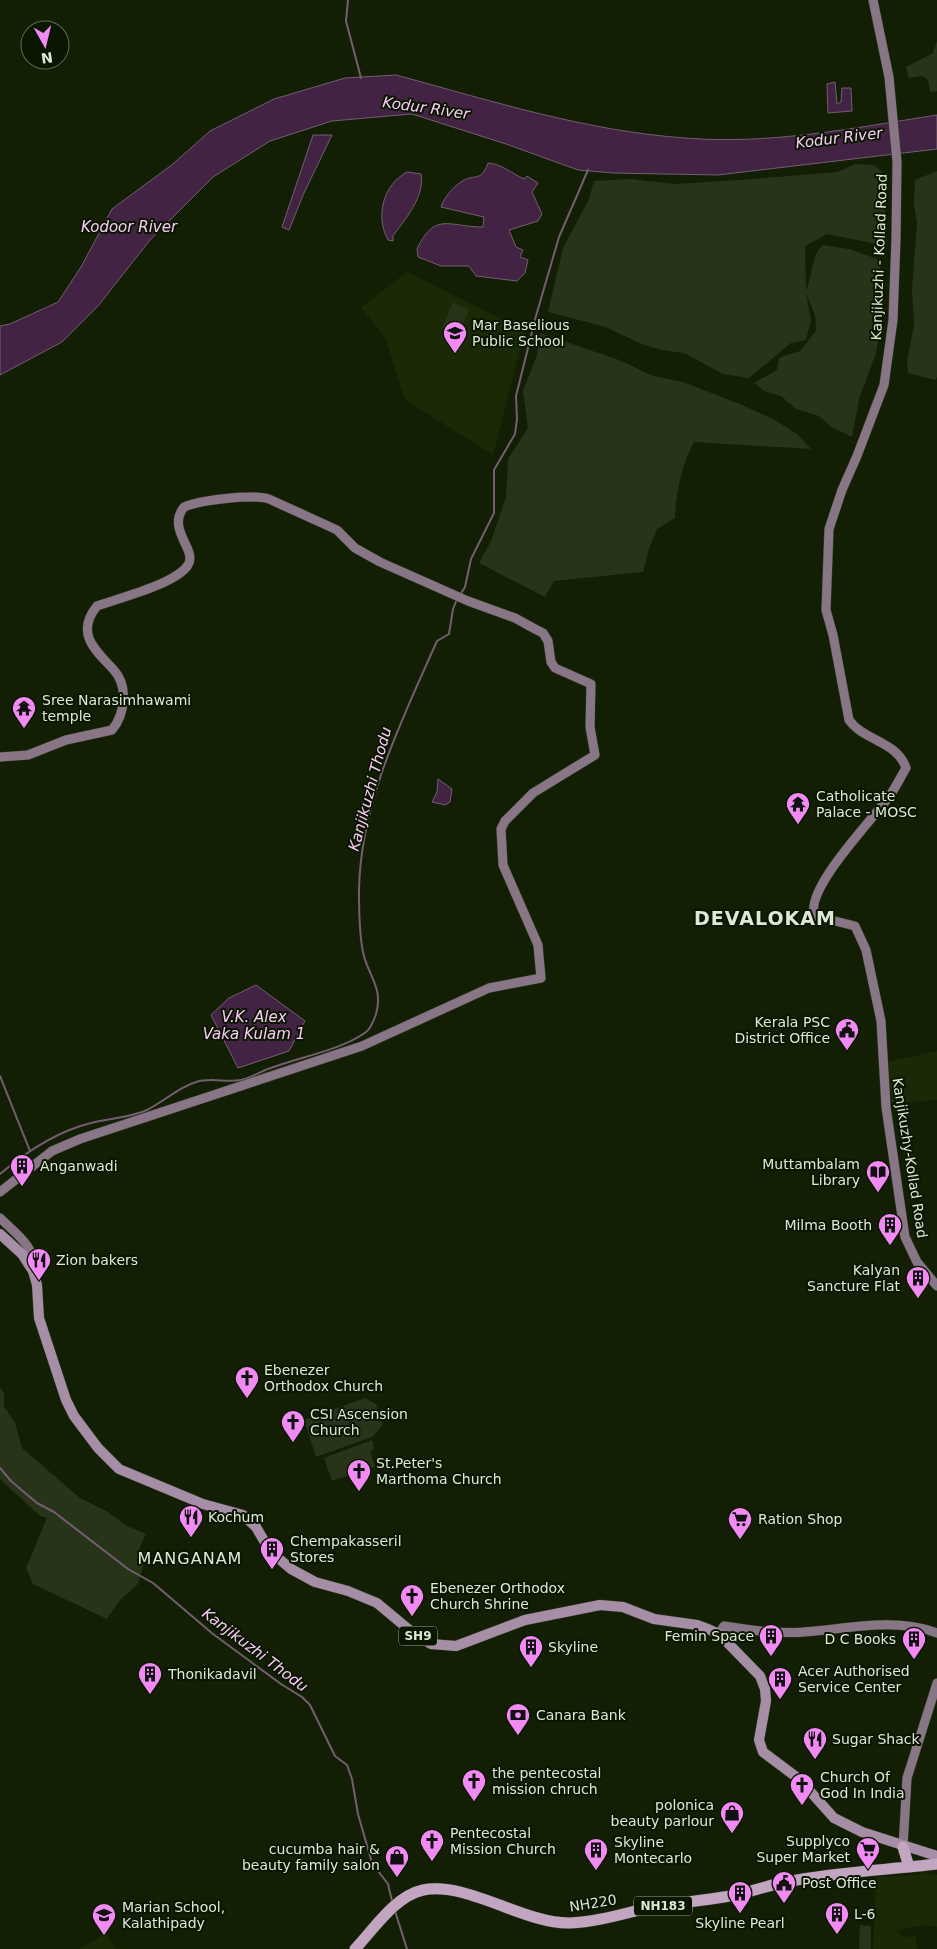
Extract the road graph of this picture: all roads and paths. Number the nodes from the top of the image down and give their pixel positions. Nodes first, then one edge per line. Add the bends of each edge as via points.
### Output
1 (873, 0) edge
2 (0, 757) edge
3 (812, 910) joint
4 (0, 1192) edge
5 (0, 1218) edge
6 (0, 1234) edge
7 (33, 1272) junction
8 (937, 1286) edge
9 (937, 1633) edge
10 (719, 1634) junction
11 (937, 1683) edge
12 (903, 1847) junction
13 (937, 1856) edge
14 (937, 1864) edge
15 (909, 1867) junction
16 (355, 1949) edge

1 - 3 street, Kanjikuzhi - Kollad Road via 889,77 897,162 893,320 884,385 829,529 826,610 850,720 856,729 892,749 904,761 906,768 889,797 822,882
2 - 4 street via 28,755 66,740 109,732 118,723 123,699 120,679 92,648 88,638 91,614 97,606 170,580 187,567 189,555 178,529 178,520 181,512 190,505 248,498 269,499 337,530 363,554 543,633 555,668 591,684 590,727 595,755 534,793 505,821 501,830 503,865 538,945 541,978 489,988 344,1053 80,1139 47,1154
3 - 8 street, Kanjikuzhy-Kollad Road via 815,916 854,926 866,950 881,1021 886,1107 906,1237 917,1262
5 - 7 street via 29,1248 34,1258
6 - 7 main road, SH9 via 22,1254
7 - 10 main road, SH9 via 39,1318 66,1400 85,1432 108,1459 119,1469 177,1494 243,1515 251,1520 275,1556 300,1575 377,1603 413,1633 439,1646 456,1646 526,1620 600,1605 623,1607 666,1622 697,1625
9 - 10 street via 888,1624 788,1633 724,1626
10 - 12 main road, SH9 via 750,1664 765,1689 759,1740 763,1752 799,1779 834,1818
11 - 12 street via 907,1778
12 - 13 main road
12 - 15 highway
14 - 15 highway, NH220 / NH183
15 - 16 highway, NH220 / NH183 via 800,1880 725,1897 572,1923 526,1914 446,1890 423,1890 396,1906

